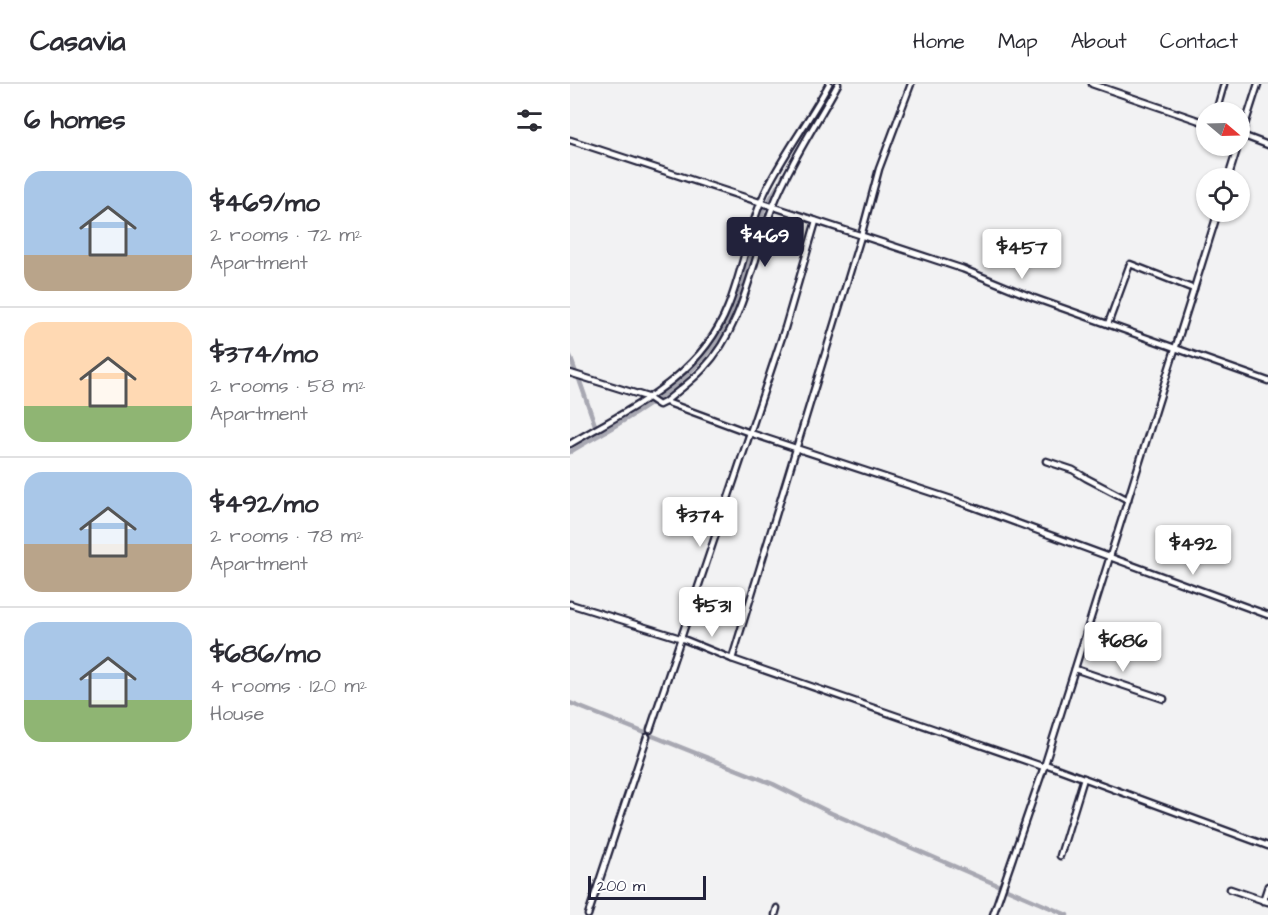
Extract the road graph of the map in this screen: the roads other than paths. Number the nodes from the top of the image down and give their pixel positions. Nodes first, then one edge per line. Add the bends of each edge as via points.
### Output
1 (829, 84) edge
2 (838, 84) edge
3 (911, 84) edge
4 (1092, 84) edge
5 (1224, 84) edge
6 (1258, 84) edge
7 (1219, 102) edge
8 (1250, 107) edge
9 (1196, 120) edge
10 (1250, 139) edge
11 (570, 140) edge
12 (1268, 145) edge
13 (761, 203) junction
14 (773, 206) junction
15 (816, 221) junction
16 (1215, 222) edge
17 (861, 236) junction
18 (1194, 289) junction
19 (1108, 324) junction
20 (1176, 348) junction
21 (570, 373) edge
22 (1268, 381) edge
23 (651, 400) junction
24 (665, 402) junction
25 (750, 433) junction
26 (570, 444) edge
27 (796, 447) junction
28 (1046, 462) dead end
29 (1128, 500) junction
30 (1110, 558) junction
31 (570, 604) edge
32 (1268, 615) edge
33 (682, 639) junction
34 (732, 659) junction
35 (1075, 669) junction
36 (1164, 699) dead end
37 (650, 730) dead end
38 (647, 737) dead end
39 (1044, 767) junction
40 (1084, 778) junction
41 (1268, 846) edge
42 (1060, 856) dead end
43 (1268, 886) edge
44 (1230, 889) dead end
45 (1265, 901) edge
46 (777, 908) dead end
47 (588, 915) edge
48 (775, 915) edge
49 (993, 915) edge

1 - 13 street
2 - 14 street
3 - 17 street via 879,170
4 - 9 street
5 - 7 street
6 - 8 street
10 - 12 street
11 - 13 street
13 - 14 street
13 - 23 street via 719,328 683,373
14 - 15 street
14 - 24 street via 730,328 704,368
15 - 17 street
15 - 25 street
16 - 18 street
17 - 19 street via 963,269
17 - 27 street
18 - 19 street via 1130,264
18 - 20 street
19 - 20 street
20 - 22 street
20 - 29 street
21 - 23 street
23 - 24 street via 659,405
23 - 26 street
24 - 25 street
25 - 27 street
25 - 33 street
27 - 30 street
27 - 34 street
28 - 29 street via 1073,470
29 - 30 street
30 - 32 street
30 - 35 street
31 - 33 street
33 - 34 street
33 - 37 street
34 - 39 street
35 - 36 street
35 - 39 street
38 - 47 street
39 - 40 street
39 - 49 street
40 - 41 street
40 - 42 street
43 - 45 street
44 - 45 street
46 - 48 street

